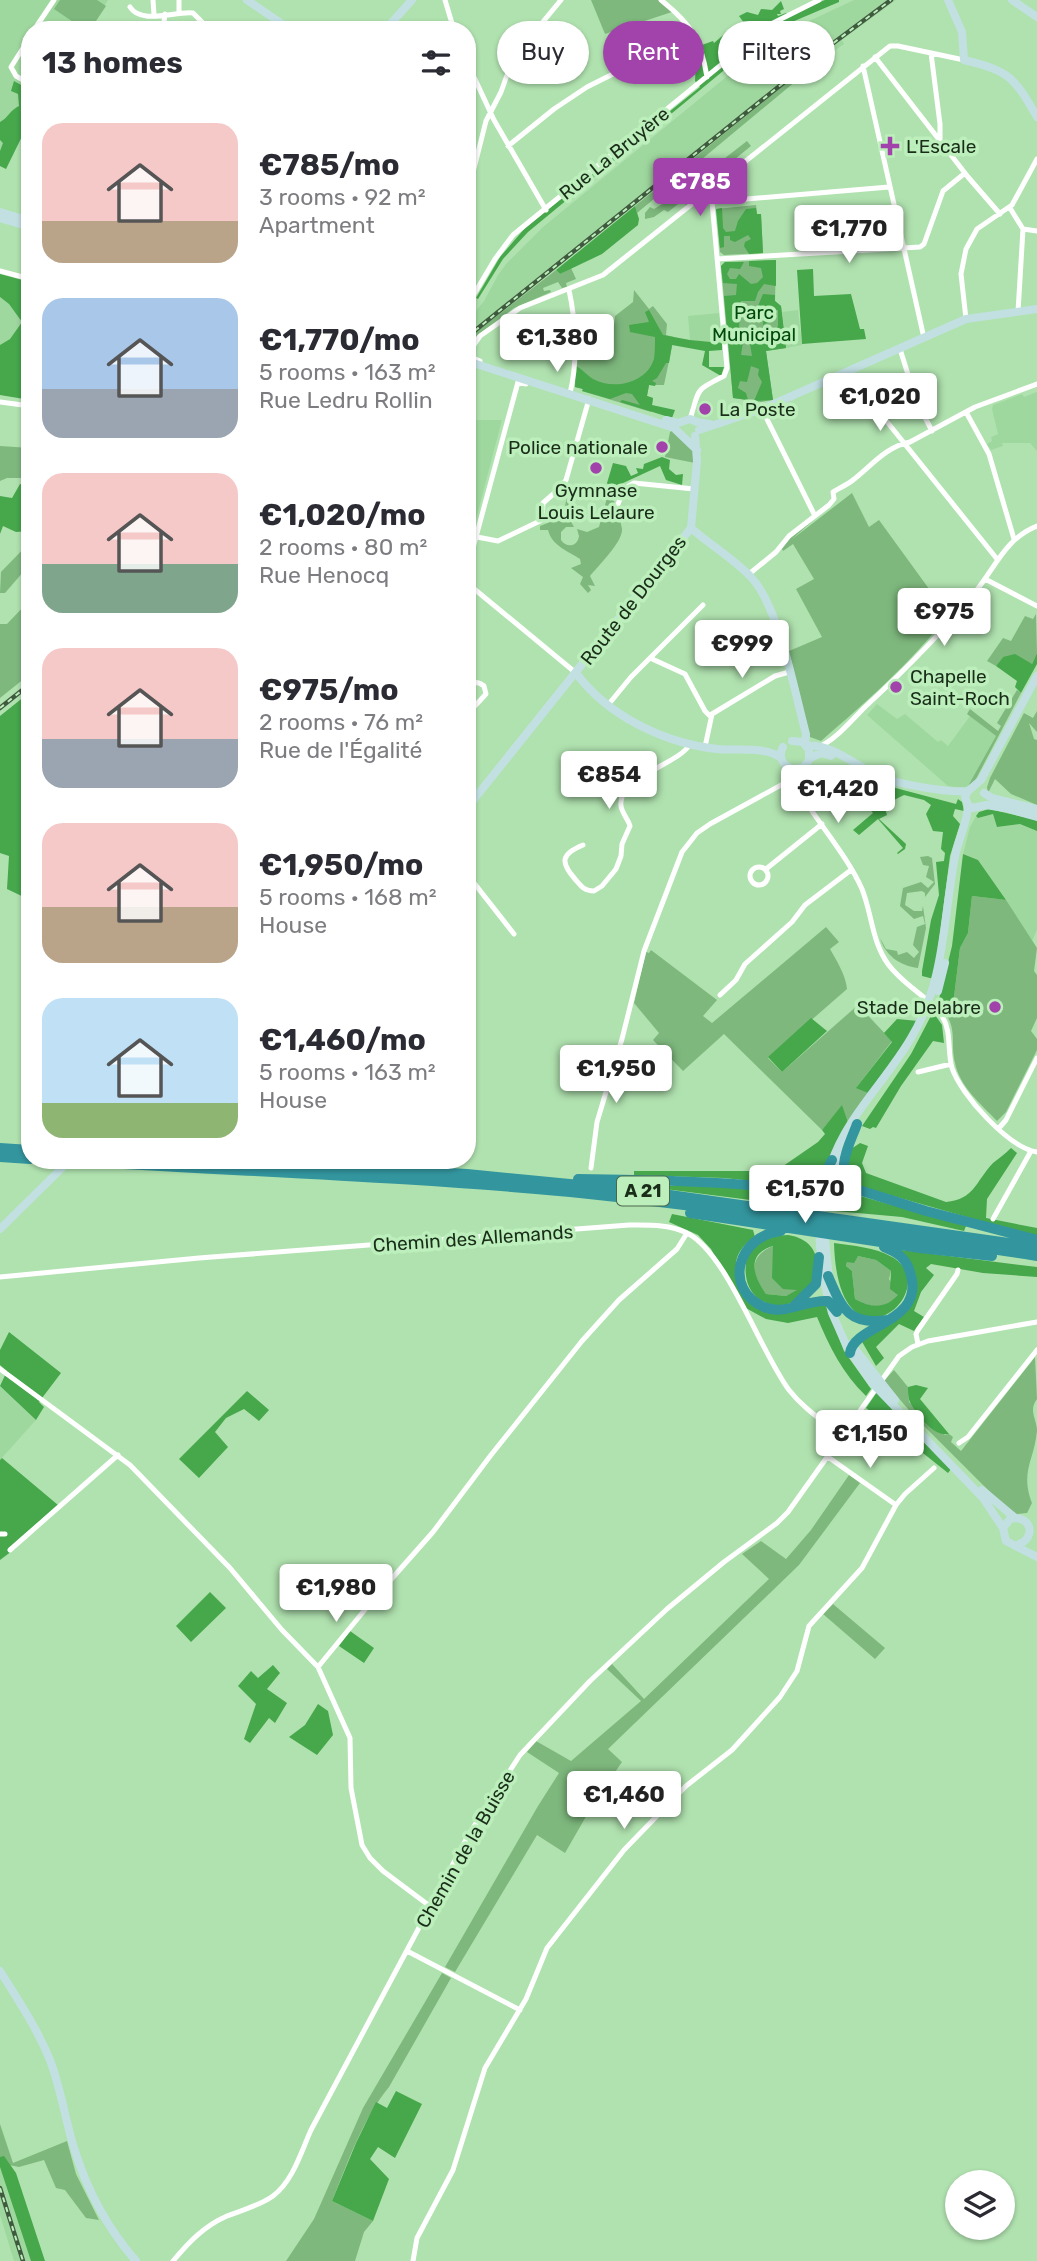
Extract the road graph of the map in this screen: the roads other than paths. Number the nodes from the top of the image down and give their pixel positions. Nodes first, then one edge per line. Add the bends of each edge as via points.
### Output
1 (54, 0) edge
2 (153, 0) edge
3 (179, 0) edge
4 (247, 0) edge
5 (412, 0) edge
6 (445, 0) edge
7 (561, 0) edge
8 (661, 0) edge
9 (819, 0) edge
10 (948, 0) edge
11 (1012, 0) edge
12 (130, 7) dead end
13 (179, 13) junction
14 (165, 14) junction
15 (154, 15) junction
16 (1037, 17) edge
17 (40, 21) edge
18 (164, 21) edge
19 (201, 21) edge
20 (278, 21) edge
21 (393, 21) edge
22 (451, 21) edge
23 (685, 21) edge
24 (21, 51) edge
25 (932, 53) junction
26 (875, 57) junction
27 (704, 58) edge
28 (964, 60) junction
29 (863, 66) junction
30 (706, 77) junction
31 (21, 79) edge
32 (603, 79) edge
33 (476, 82) edge
34 (490, 112) junction
35 (1037, 117) edge
36 (940, 139) junction
37 (508, 146) junction
38 (1037, 159) edge
39 (476, 160) edge
40 (965, 173) junction
41 (889, 187) junction
42 (707, 192) junction
43 (712, 202) junction
44 (1010, 208) junction
45 (546, 210) junction
46 (0, 212) edge
47 (1000, 214) junction
48 (0, 218) edge
49 (21, 218) edge
50 (21, 224) edge
51 (1023, 229) junction
52 (1037, 231) edge
53 (903, 249) junction
54 (717, 259) junction
55 (0, 271) edge
56 (21, 277) edge
57 (569, 289) junction
58 (476, 292) edge
59 (1036, 310) edge
60 (1018, 312) junction
61 (966, 319) junction
62 (924, 338) junction
63 (476, 342) edge
64 (900, 349) junction
65 (476, 360) edge
66 (476, 364) edge
67 (849, 372) junction
68 (536, 383) junction
69 (1037, 384) edge
70 (570, 393) junction
71 (589, 400) junction
72 (0, 402) edge
73 (21, 405) edge
74 (762, 409) junction
75 (966, 412) junction
76 (690, 428) junction
77 (932, 430) junction
78 (904, 443) junction
79 (694, 489) junction
80 (618, 504) dead end
81 (815, 516) junction
82 (1037, 526) edge
83 (691, 528) junction
84 (477, 537) junction
85 (1014, 539) junction
86 (476, 540) edge
87 (997, 559) junction
88 (749, 574) junction
89 (985, 579) junction
90 (476, 590) edge
91 (703, 606) dead end
92 (1037, 606) edge
93 (650, 658) junction
94 (789, 671) junction
95 (576, 673) junction
96 (1037, 676) edge
97 (476, 682) edge
98 (476, 705) edge
99 (608, 705) junction
100 (710, 716) junction
101 (802, 723) junction
102 (834, 738) junction
103 (792, 741) junction
104 (690, 744) junction
105 (806, 745) junction
106 (705, 747) junction
107 (783, 747) junction
108 (822, 749) junction
109 (769, 752) junction
110 (840, 755) junction
111 (781, 758) junction
112 (806, 765) junction
113 (791, 771) junction
114 (787, 780) junction
115 (803, 794) junction
116 (476, 797) edge
117 (974, 797) junction
118 (1037, 809) edge
119 (1037, 817) edge
120 (822, 824) junction
121 (583, 845) dead end
122 (766, 870) dead end
123 (851, 870) junction
124 (476, 885) edge
125 (514, 934) dead end
126 (720, 995) dead end
127 (928, 1013) junction
128 (1037, 1058) edge
129 (951, 1064) junction
130 (918, 1072) dead end
131 (857, 1124) junction
132 (999, 1128) junction
133 (0, 1148) edge
134 (21, 1149) edge
135 (1035, 1152) edge
136 (0, 1157) edge
137 (21, 1158) edge
138 (832, 1160) junction
139 (591, 1168) dead end
140 (61, 1169) edge
141 (213, 1169) edge
142 (380, 1169) edge
143 (467, 1174) junction
144 (803, 1191) junction
145 (862, 1191) junction
146 (569, 1192) junction
147 (825, 1196) junction
148 (993, 1219) dead end
149 (0, 1229) edge
150 (806, 1231) junction
151 (687, 1233) junction
152 (865, 1240) junction
153 (1037, 1240) edge
154 (1037, 1247) edge
155 (821, 1250) junction
156 (1037, 1258) edge
157 (958, 1270) dead end
158 (828, 1276) junction
159 (0, 1277) edge
160 (828, 1301) junction
161 (790, 1308) junction
162 (837, 1312) junction
163 (890, 1320) junction
164 (1037, 1322) edge
165 (918, 1344) junction
166 (851, 1349) junction
167 (1037, 1350) edge
168 (0, 1369) edge
169 (885, 1393) junction
170 (841, 1436) junction
171 (959, 1443) dead end
172 (118, 1455) junction
173 (828, 1457) junction
174 (934, 1468) dead end
175 (896, 1505) junction
176 (1014, 1517) junction
177 (1003, 1528) junction
178 (1030, 1536) junction
179 (1017, 1545) junction
180 (1037, 1546) edge
181 (10, 1550) dead end
182 (1037, 1557) edge
183 (318, 1667) junction
184 (431, 1907) junction
185 (407, 1951) junction
186 (0, 1970) edge
187 (520, 2010) junction
188 (135, 2261) edge
189 (173, 2261) edge
190 (412, 2261) edge

1 - 17 street
2 - 15 street
3 - 13 street
4 - 20 main road
5 - 21 main road
6 - 22 street
7 - 34 street via 511,64
8 - 23 street
9 - 30 street, Rue La Bruyère via 771,24
10 - 28 main road via 962,32
11 - 16 main road
12 - 15 street via 137,15
13 - 14 street
13 - 19 street via 193,13
14 - 15 street
14 - 18 street
24 - 31 street via 11,67
25 - 26 street via 890,46
25 - 28 street
25 - 36 street
26 - 29 street
26 - 36 street
27 - 30 street
28 - 35 main road via 1010,76
29 - 41 street
29 - 42 street
30 - 45 street, Rue La Bruyère
32 - 37 street via 544,116
33 - 34 street
34 - 37 street
34 - 39 street
36 - 40 street
37 - 45 street
38 - 44 street
40 - 47 street
40 - 53 street via 943,191 924,244
41 - 43 street
41 - 53 street
42 - 43 street
42 - 57 street via 603,275
43 - 54 street
44 - 47 street
44 - 51 street
45 - 58 street, Rue La Bruyère via 513,235
46 - 49 main road
47 - 61 street via 977,229 966,249 961,274
48 - 50 main road
51 - 52 street
51 - 60 street
53 - 54 street
53 - 62 street
54 - 76 street via 727,368 724,376 697,393
55 - 56 street
57 - 63 street via 520,308
57 - 70 street via 574,331
59 - 60 main road
60 - 61 main road
61 - 62 main road
62 - 64 main road
64 - 67 main road
64 - 77 street via 916,400
65 - 68 street
66 - 68 main road
67 - 74 main road
67 - 78 street via 860,394
68 - 70 main road
68 - 84 street via 518,382
69 - 75 street
70 - 71 main road
71 - 76 main road
71 - 84 street via 565,480 542,503 542,520 498,541
72 - 73 street
74 - 76 main road via 717,425
74 - 81 street
75 - 77 street
75 - 85 street via 986,449
76 - 79 main road via 697,450
77 - 78 street
78 - 81 street via 833,492 832,503
78 - 87 street
79 - 80 street via 634,483 624,489
79 - 83 main road
81 - 88 street
82 - 85 street
83 - 88 main road
83 - 95 main road, Route de Dourges
84 - 86 street
85 - 87 street
87 - 89 street
88 - 94 main road via 765,600
89 - 92 street
89 - 102 street via 922,654
90 - 95 street
91 - 93 street
93 - 99 street
93 - 100 street via 682,671
94 - 100 street
94 - 101 main road
95 - 99 main road
95 - 116 main road, Route de Dourges
96 - 117 main road
97 - 98 street via 484,686 486,694
99 - 104 main road via 644,728
100 - 106 street
101 - 103 main road
101 - 105 main road
102 - 108 street
102 - 110 street via 833,748
103 - 105 main road
103 - 107 main road
104 - 106 main road
104 - 121 street via 683,754 649,771 625,793 621,807 630,826 620,860 608,880 594,891 583,888 565,867 568,853
105 - 108 main road
105 - 112 main road
106 - 109 main road
107 - 109 main road
107 - 111 main road
108 - 110 main road
108 - 112 main road
108 - 117 main road via 886,783
109 - 111 main road
110 - 117 main road via 898,782
111 - 113 main road
112 - 113 main road
112 - 115 street
113 - 114 street
113 - 114 street
113 - 115 street
114 - 139 street via 710,824 682,852 645,951 597,1122
115 - 120 street
117 - 118 main road
117 - 119 main road
117 - 127 main road via 955,852 942,954
120 - 122 street
120 - 123 street
123 - 126 street via 805,905
123 - 129 street via 887,963 943,1018
124 - 125 street
127 - 131 main road via 918,1037
127 - 138 main road via 852,1121
128 - 132 street
129 - 130 street
129 - 132 street via 967,1095
131 - 145 highway via 843,1167 845,1177
131 - 147 main road
132 - 135 street via 1018,1145
133 - 134 highway
135 - 148 street
136 - 137 highway
138 - 144 highway via 820,1183
138 - 147 main road
140 - 149 main road
141 - 146 highway, A 21
142 - 143 highway, A 21
143 - 144 highway via 694,1180
143 - 154 highway, A 21 via 642,1191
144 - 147 highway
145 - 147 highway
145 - 153 highway
146 - 150 highway
146 - 156 highway, A 21 via 745,1213
147 - 155 main road
150 - 152 highway
150 - 161 highway via 764,1235 749,1245 740,1265 745,1288 753,1299 769,1308
151 - 159 street, Chemin des Allemands via 659,1225 629,1225
151 - 170 street, Chemin des Allemands via 710,1251 789,1389
151 - 183 street via 582,1340 433,1532
152 - 156 highway
152 - 163 highway via 900,1255 910,1270 909,1298
155 - 158 main road
155 - 160 main road
155 - 161 highway via 816,1284
157 - 165 street, Chemin de la Buisse via 918,1330
158 - 162 main road
158 - 163 highway via 848,1313 864,1321
160 - 161 highway
160 - 162 highway
160 - 166 main road
162 - 166 main road
163 - 166 highway
164 - 165 street, Chemin de la Buisse
165 - 170 street, Chemin de la Buisse via 894,1362
166 - 169 main road
167 - 171 street
168 - 172 street
169 - 176 main road
169 - 177 main road via 977,1491
170 - 173 street, Chemin de la Buisse
172 - 181 street
172 - 183 street via 230,1568
173 - 175 street
173 - 184 street, Chemin de la Buisse via 777,1524 667,1609 548,1723 485,1806
174 - 175 street
175 - 187 street via 862,1568 810,1626 797,1671 779,1697 732,1750 685,1786 624,1850 547,1948
176 - 177 main road
176 - 178 main road via 1026,1521
177 - 179 main road via 1006,1541
178 - 179 main road
178 - 180 main road
179 - 182 main road
183 - 184 street via 351,1742 351,1788 362,1844 383,1871
184 - 185 street, Chemin de la Buisse
185 - 187 street
185 - 189 street, Chemin de la Buisse via 284,2184 267,2199 208,2225
186 - 188 main road via 48,2057 93,2197
187 - 190 street via 485,2068 453,2170 417,2238

